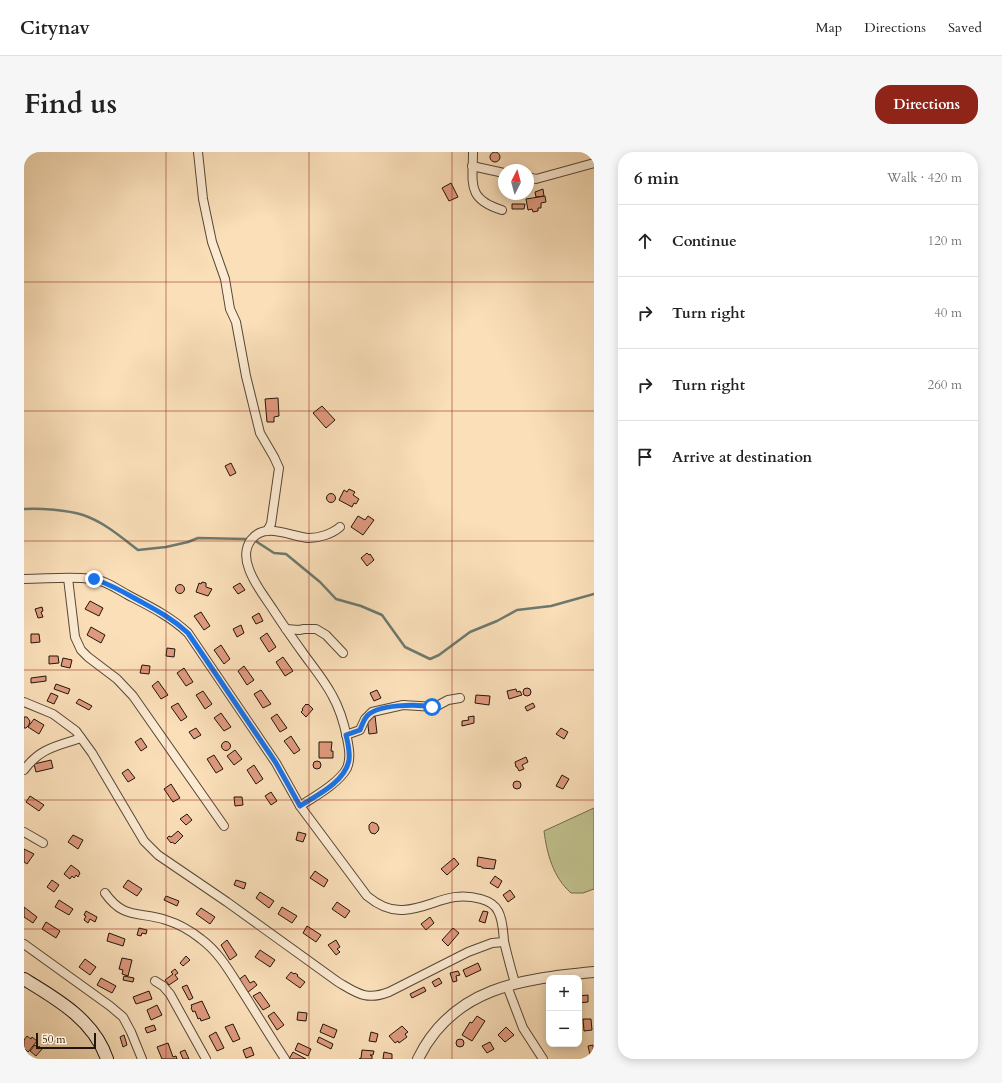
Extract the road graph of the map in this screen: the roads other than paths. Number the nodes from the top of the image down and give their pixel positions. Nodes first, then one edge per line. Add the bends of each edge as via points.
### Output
1 (198, 152) edge
2 (473, 152) edge
3 (594, 163) edge
4 (472, 166) junction
5 (498, 172) edge
6 (534, 178) edge
7 (502, 210) dead end
8 (340, 527) dead end
9 (267, 531) junction
10 (68, 578) junction
11 (24, 580) edge
12 (286, 629) junction
13 (343, 653) dead end
14 (460, 698) dead end
15 (24, 702) edge
16 (346, 735) junction
17 (81, 738) junction
18 (24, 770) edge
19 (300, 806) junction
20 (224, 826) dead end
21 (24, 832) edge
22 (43, 843) dead end
23 (105, 893) dead end
24 (504, 942) junction
25 (24, 944) edge
26 (594, 972) edge
27 (24, 979) edge
28 (155, 981) dead end
29 (511, 985) junction
30 (107, 1059) edge
31 (142, 1059) edge
32 (206, 1059) edge
33 (285, 1059) edge
34 (418, 1059) edge
35 (543, 1059) edge

1 - 9 street via 203,199 212,242 225,279 230,309 236,322 260,433 279,468 271,524
2 - 4 street
3 - 6 street
4 - 5 street
4 - 7 street via 473,186 479,198 489,206
8 - 9 street via 314,538
9 - 12 street via 254,536 250,541 246,554 248,568
10 - 11 street
10 - 19 street via 105,582 166,615 188,633 276,763
10 - 20 street via 75,637 81,650 117,678 133,696
12 - 13 street via 316,629 326,635
12 - 16 street via 333,696 343,718
14 - 16 street via 432,707 403,705 372,712 360,730
15 - 17 street via 61,719
16 - 19 street via 349,759 347,768 332,784
17 - 18 street via 41,752
17 - 24 street via 141,836 158,855 358,994 379,996 468,952 492,943
19 - 24 street via 374,902 392,909 404,910 451,897 468,896 488,901 498,912 503,926
21 - 22 street
23 - 33 street via 121,910 166,920 202,939 220,956
24 - 29 street
25 - 31 street via 123,1017
26 - 29 street
27 - 30 main road via 63,1003 77,1015 100,1043
28 - 32 street via 170,994
29 - 34 street via 472,1000 456,1010 433,1034
29 - 35 street via 524,1028

